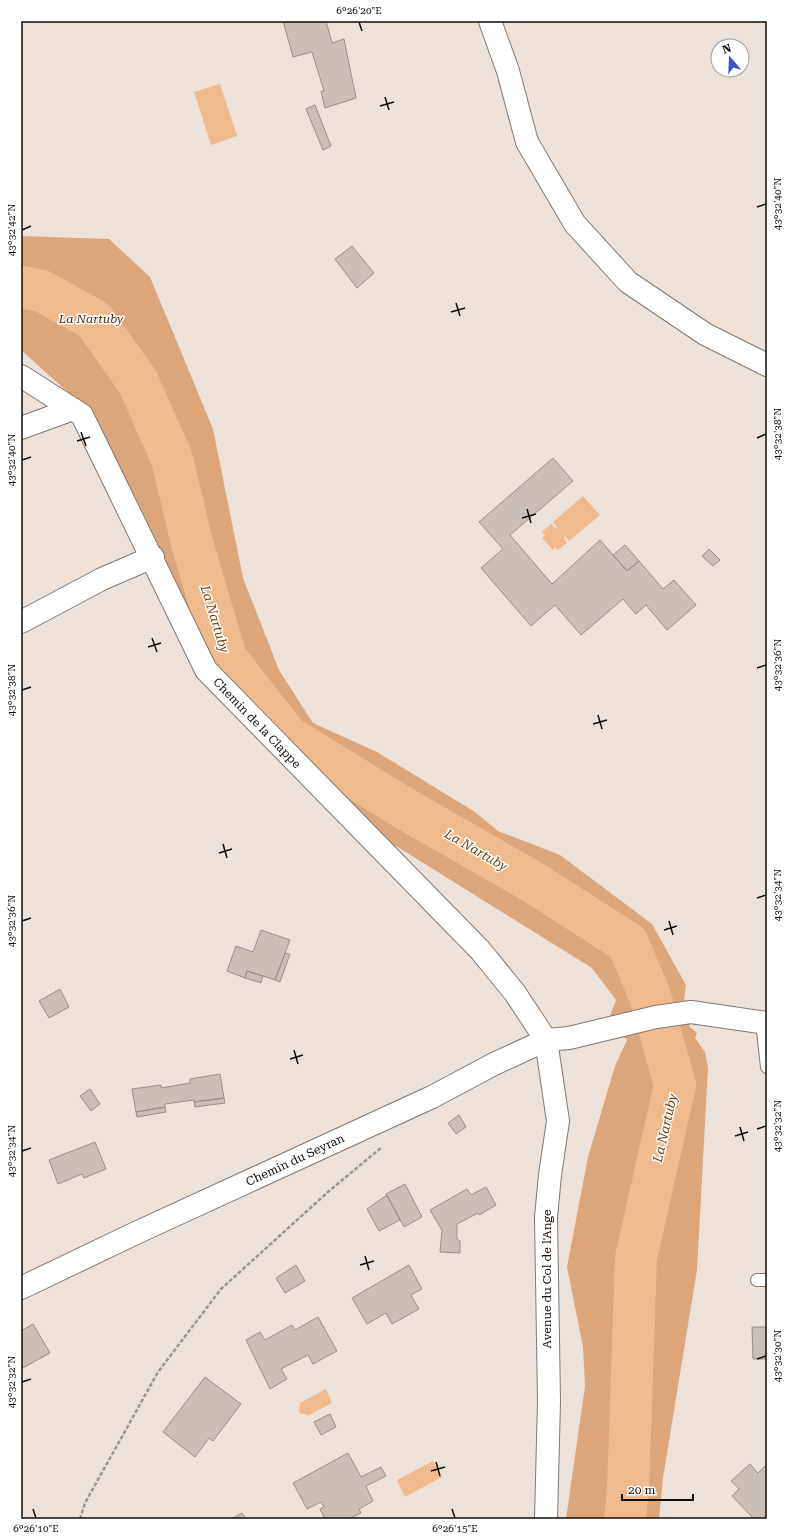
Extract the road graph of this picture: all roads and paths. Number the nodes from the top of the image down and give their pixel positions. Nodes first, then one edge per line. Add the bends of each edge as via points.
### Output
1 (490, 21) edge
2 (767, 365) edge
3 (21, 376) edge
4 (73, 409) junction
5 (21, 428) edge
6 (153, 557) junction
7 (21, 622) edge
8 (764, 1023) edge
9 (546, 1040) junction
10 (767, 1067) edge
11 (387, 1142) dead end
12 (21, 1288) edge
13 (80, 1519) edge
14 (546, 1519) edge

1 - 2 street via 508,71 527,142 575,224 628,282 705,334
3 - 4 street, Chemin de la Clappe
4 - 5 street
4 - 6 street, Chemin de la Clappe via 82,415
6 - 7 street
6 - 9 street, Chemin de la Clappe via 206,670 480,950 515,993
8 - 9 street, Chemin du Seyran via 691,1012 656,1017 569,1038
8 - 10 lane
9 - 12 street, Chemin du Seyran via 432,1097
9 - 14 street, Avenue du Col de l'Ange via 558,1121 546,1217 549,1401
11 - 13 path via 221,1288 158,1372 85,1503

